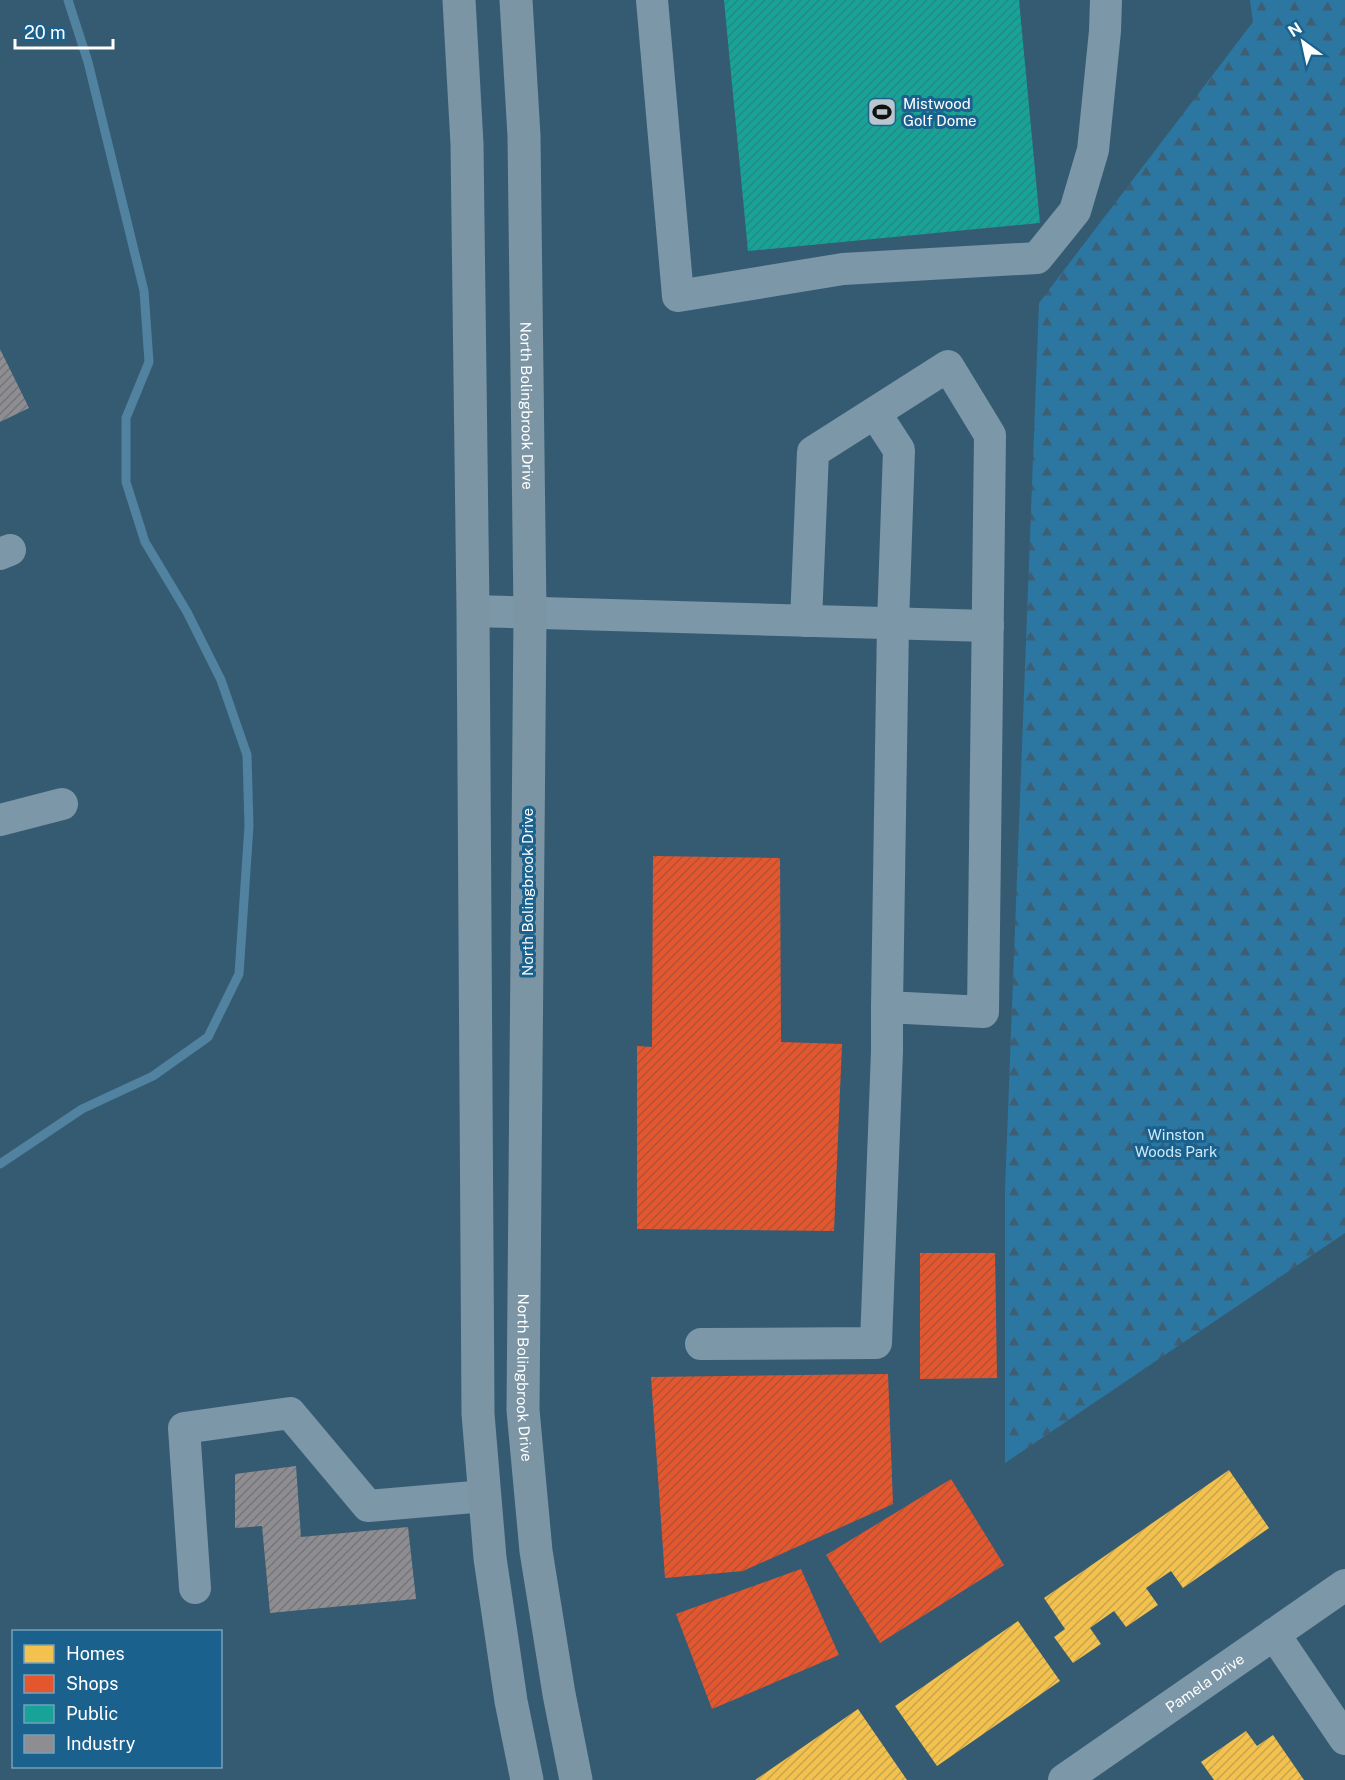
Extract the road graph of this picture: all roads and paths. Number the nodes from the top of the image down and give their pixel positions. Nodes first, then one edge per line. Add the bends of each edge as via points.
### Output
1 (459, 0) edge
2 (516, 0) edge
3 (652, 0) edge
4 (1106, 0) edge
5 (875, 413) junction
6 (473, 611) junction
7 (530, 613) junction
8 (806, 621) junction
9 (892, 623) junction
10 (988, 626) junction
11 (62, 804) dead end
12 (0, 820) edge
13 (887, 1007) junction
14 (701, 1344) dead end
15 (485, 1496) junction
16 (1345, 1585) edge
17 (195, 1588) dead end
18 (1274, 1634) junction
19 (1345, 1739) edge
20 (526, 1780) edge
21 (576, 1780) edge
22 (1064, 1780) edge

1 - 6 main road via 467,144
2 - 7 main road, North Bolingbrook Drive via 524,136
3 - 4 street via 678,296 843,269 1037,258 1075,211 1093,150
5 - 8 street via 813,452
5 - 9 street via 899,450
5 - 10 street via 948,366 990,435
6 - 7 street
6 - 15 main road via 478,1414
7 - 8 street
7 - 21 main road, North Bolingbrook Drive via 523,1410 536,1551
8 - 9 street
9 - 10 street
9 - 13 street
10 - 13 street via 983,1012
11 - 12 street
13 - 14 street via 876,1343
15 - 17 street via 368,1506 290,1413 184,1428
15 - 20 main road via 507,1679
16 - 18 street, Pamela Drive
18 - 19 street
18 - 22 street, Pamela Drive

